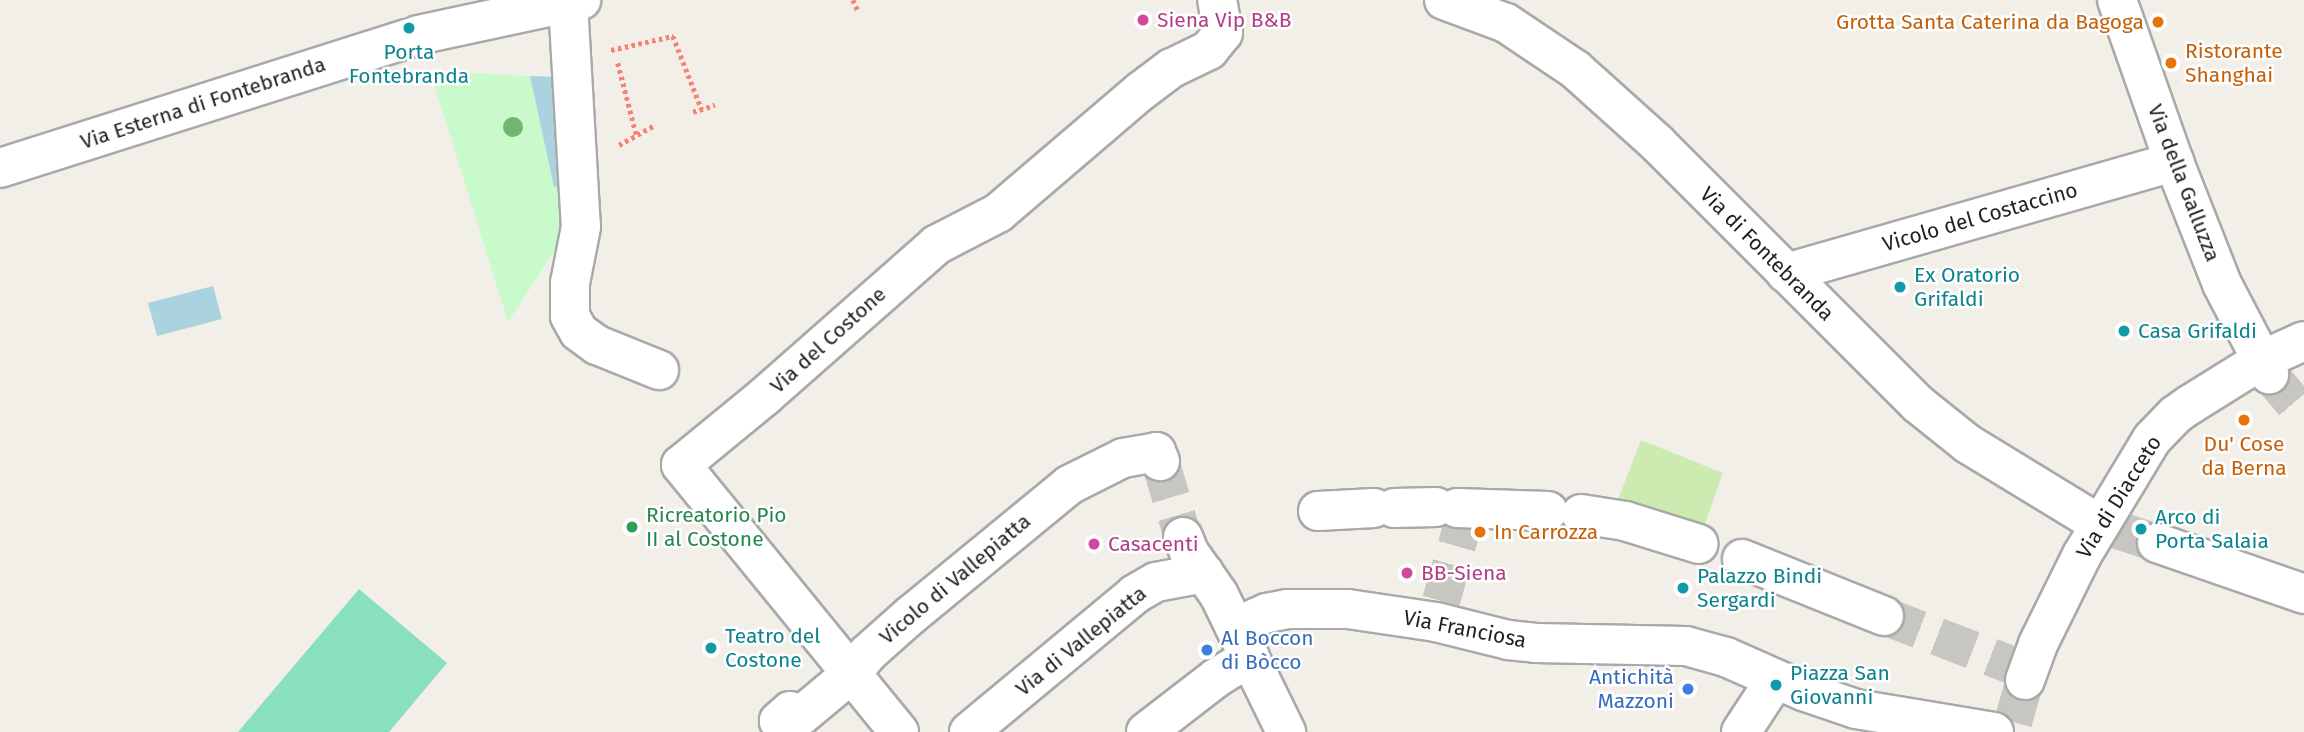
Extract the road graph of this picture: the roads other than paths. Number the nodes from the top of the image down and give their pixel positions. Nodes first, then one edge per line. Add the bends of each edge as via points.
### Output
1 (1217, 0) edge
2 (1444, 0) edge
3 (2117, 0) edge
4 (574, 1) edge
5 (2174, 162) junction
6 (0, 168) edge
7 (1786, 273) junction
8 (2304, 341) edge
9 (2265, 368) junction
10 (659, 370) dead end
11 (1160, 461) dead end
12 (2100, 509) junction
13 (1318, 510) dead end
14 (1183, 537) tunnel mouth
15 (2157, 543) tunnel mouth
16 (1699, 544) dead end
17 (1742, 559) dead end
18 (1204, 573) junction
19 (2304, 594) edge
20 (1884, 616) tunnel mouth
21 (1243, 642) junction
22 (2027, 666) tunnel mouth
23 (851, 674) junction
24 (1775, 680) junction
25 (790, 711) dead end
26 (1987, 729) edge
27 (899, 732) edge
28 (969, 732) edge
29 (1146, 732) edge
30 (1286, 732) edge
31 (1741, 732) edge

1 - 23 street, Via del Costone via 1223,33 1209,50 1172,68 1141,91 998,214 936,245 681,465
2 - 7 street, Via di Fontebranda via 1506,23 1576,70 1657,143
3 - 5 street, Via della Galluzza
4 - 6 street, Via Esterna di Fontebranda via 412,37
4 - 10 street via 569,60 581,228 570,283 570,316 573,326 597,345
5 - 7 street, Vicolo del Costaccino
5 - 9 street, Via della Galluzza via 2222,284
7 - 12 street, Via di Fontebranda via 1936,418 1996,461
8 - 9 street, Via di Diacceto
9 - 12 street, Via di Diacceto via 2175,415
11 - 23 street, Vicolo di Vallepiatta via 1156,452 1123,458 1069,485 911,615
12 - 22 street, Via di Diacceto
13 - 16 street via 1564,512 1625,522
14 - 18 street
15 - 19 street
17 - 20 street
18 - 21 street
18 - 28 street, Via di Vallepiatta via 1156,582 1135,594
21 - 24 street, Via Franciosa via 1267,613 1316,608 1438,612 1508,640 1686,646 1726,657
21 - 29 street, Via Franciosa via 1216,678
21 - 30 street
23 - 25 street, Vicolo di Vallepiatta via 785,729 779,721
23 - 27 street, Via del Costone
24 - 26 street via 1856,709
24 - 31 street

